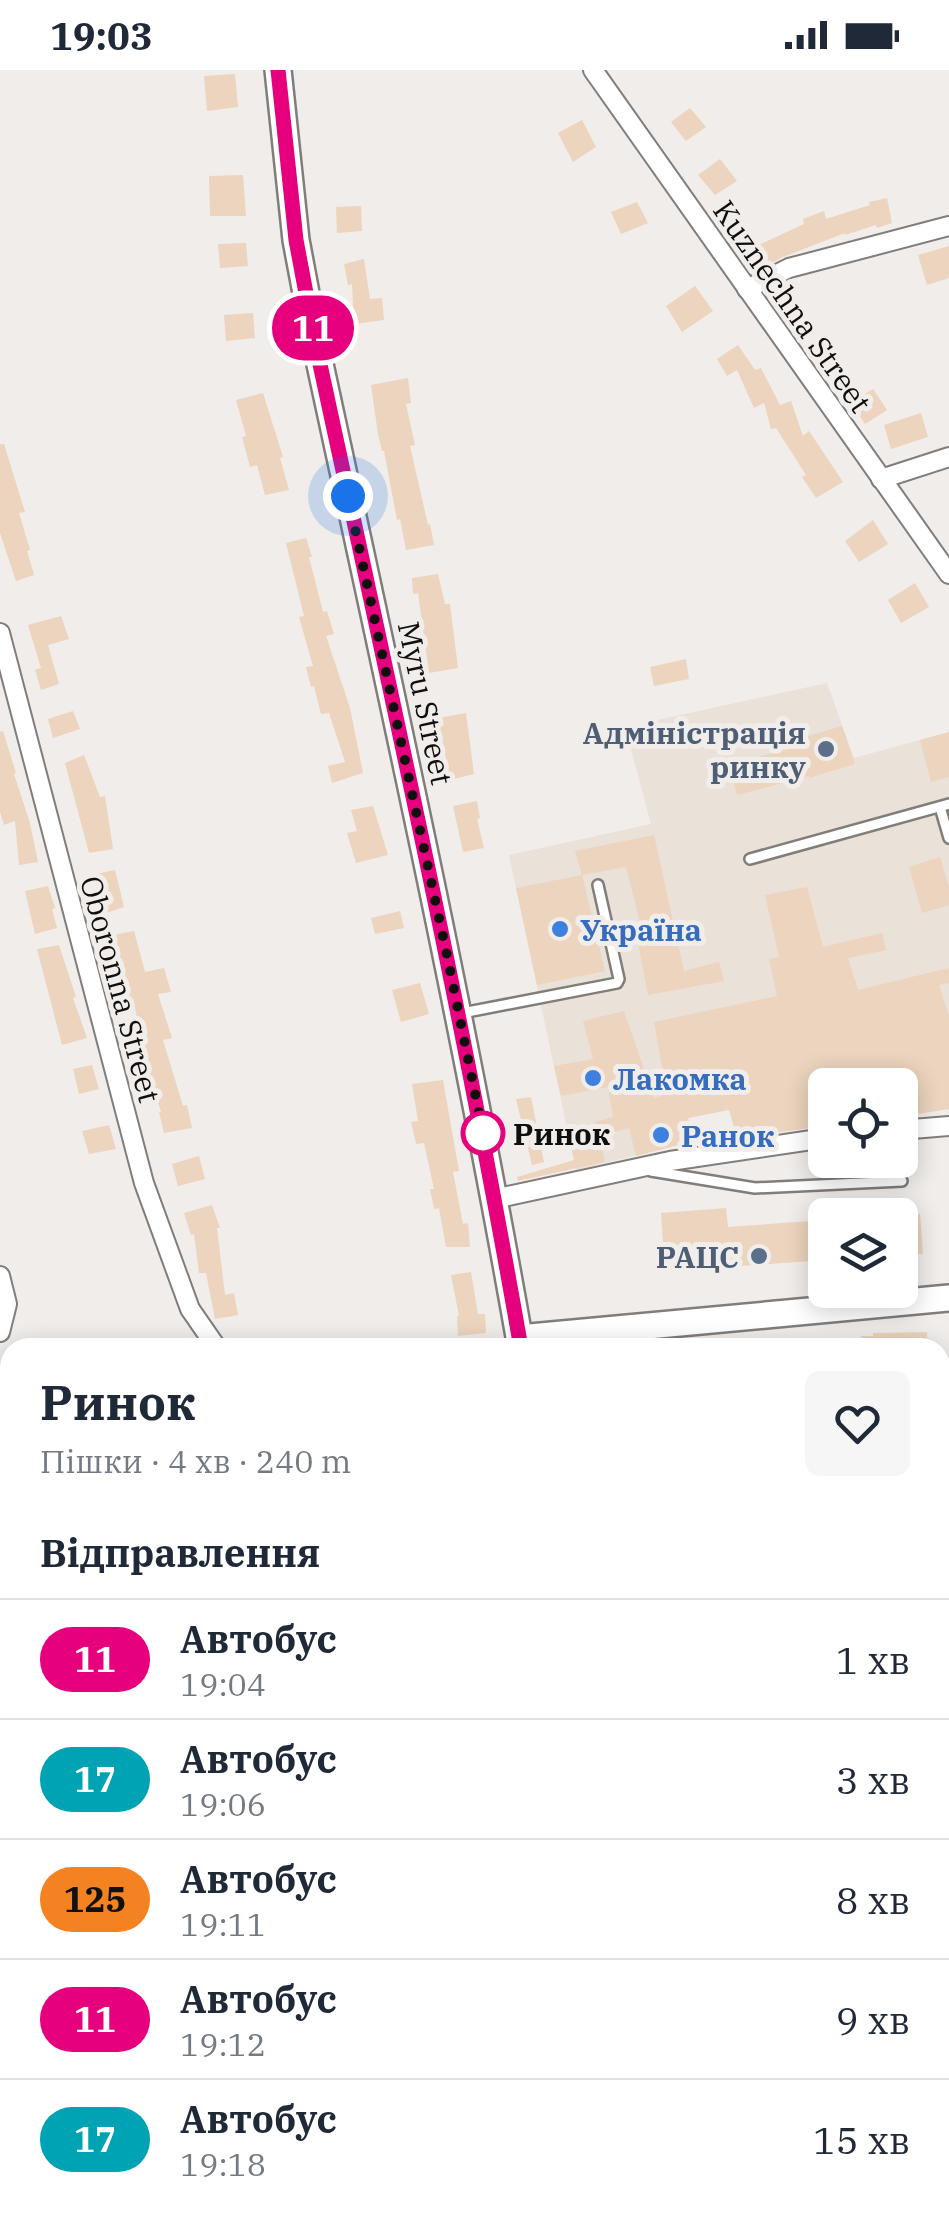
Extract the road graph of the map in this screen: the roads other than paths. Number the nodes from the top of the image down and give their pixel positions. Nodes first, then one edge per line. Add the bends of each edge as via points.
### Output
1 (278, 70) edge
2 (593, 70) edge
3 (949, 226) edge
4 (746, 289) junction
5 (949, 457) edge
6 (882, 479) junction
7 (949, 574) edge
8 (0, 634) edge
9 (944, 806) edge
10 (949, 838) edge
11 (750, 859) dead end
12 (598, 885) dead end
13 (459, 1013) junction
14 (949, 1126) edge
15 (918, 1129) edge
16 (808, 1141) edge
17 (635, 1168) junction
18 (902, 1181) dead end
19 (494, 1199) junction
20 (0, 1276) edge
21 (949, 1298) edge
22 (0, 1332) edge
23 (210, 1338) edge
24 (519, 1338) edge
25 (559, 1338) edge

1 - 13 street, Myru Street via 299,257
2 - 4 street, Kuznechna Street
3 - 4 street via 788,268
4 - 6 street, Kuznechna Street
5 - 6 street
6 - 7 street, Kuznechna Street
8 - 23 street, Oboronna Street via 144,1183 190,1309
9 - 10 lane
9 - 11 lane
12 - 13 lane via 617,984
13 - 19 street, Myru Street
14 - 15 street
16 - 17 street
17 - 18 lane via 755,1188
17 - 19 street
19 - 24 street, Myru Street
20 - 22 street via 8,1304
21 - 25 street

